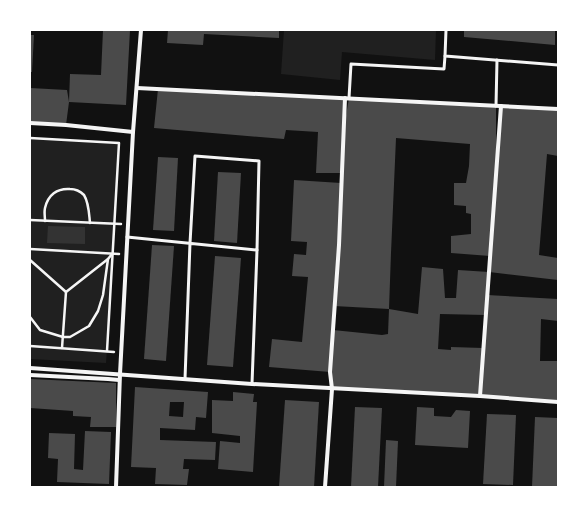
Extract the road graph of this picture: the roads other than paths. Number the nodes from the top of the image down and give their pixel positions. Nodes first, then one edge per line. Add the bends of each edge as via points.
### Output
1 (141, 30) edge
2 (446, 30) edge
3 (445, 56) junction
4 (497, 60) junction
5 (558, 65) edge
6 (137, 88) junction
7 (347, 98) junction
8 (496, 106) junction
9 (501, 106) junction
10 (558, 109) edge
11 (30, 123) edge
12 (133, 132) junction
13 (127, 237) junction
14 (190, 243) junction
15 (257, 250) junction
16 (30, 368) edge
17 (120, 374) junction
18 (30, 375) edge
19 (185, 379) junction
20 (119, 380) junction
21 (252, 384) junction
22 (332, 389) junction
23 (480, 396) junction
24 (558, 402) edge
25 (116, 487) edge
26 (325, 487) edge

1 - 6 street
2 - 3 lane
3 - 4 lane
3 - 7 lane via 444,69 351,64
4 - 5 lane
4 - 8 lane
6 - 7 street
6 - 12 street
7 - 8 street
7 - 22 street via 330,372
8 - 9 street
9 - 10 street
9 - 23 street
11 - 12 street
12 - 13 street
13 - 14 lane
13 - 17 street
14 - 15 lane
14 - 15 lane via 195,156 259,161
14 - 19 lane
15 - 21 lane
16 - 17 street
17 - 19 street
17 - 20 street
18 - 20 street
19 - 21 street
20 - 25 street
21 - 22 street
22 - 23 street
22 - 26 street
23 - 24 street

